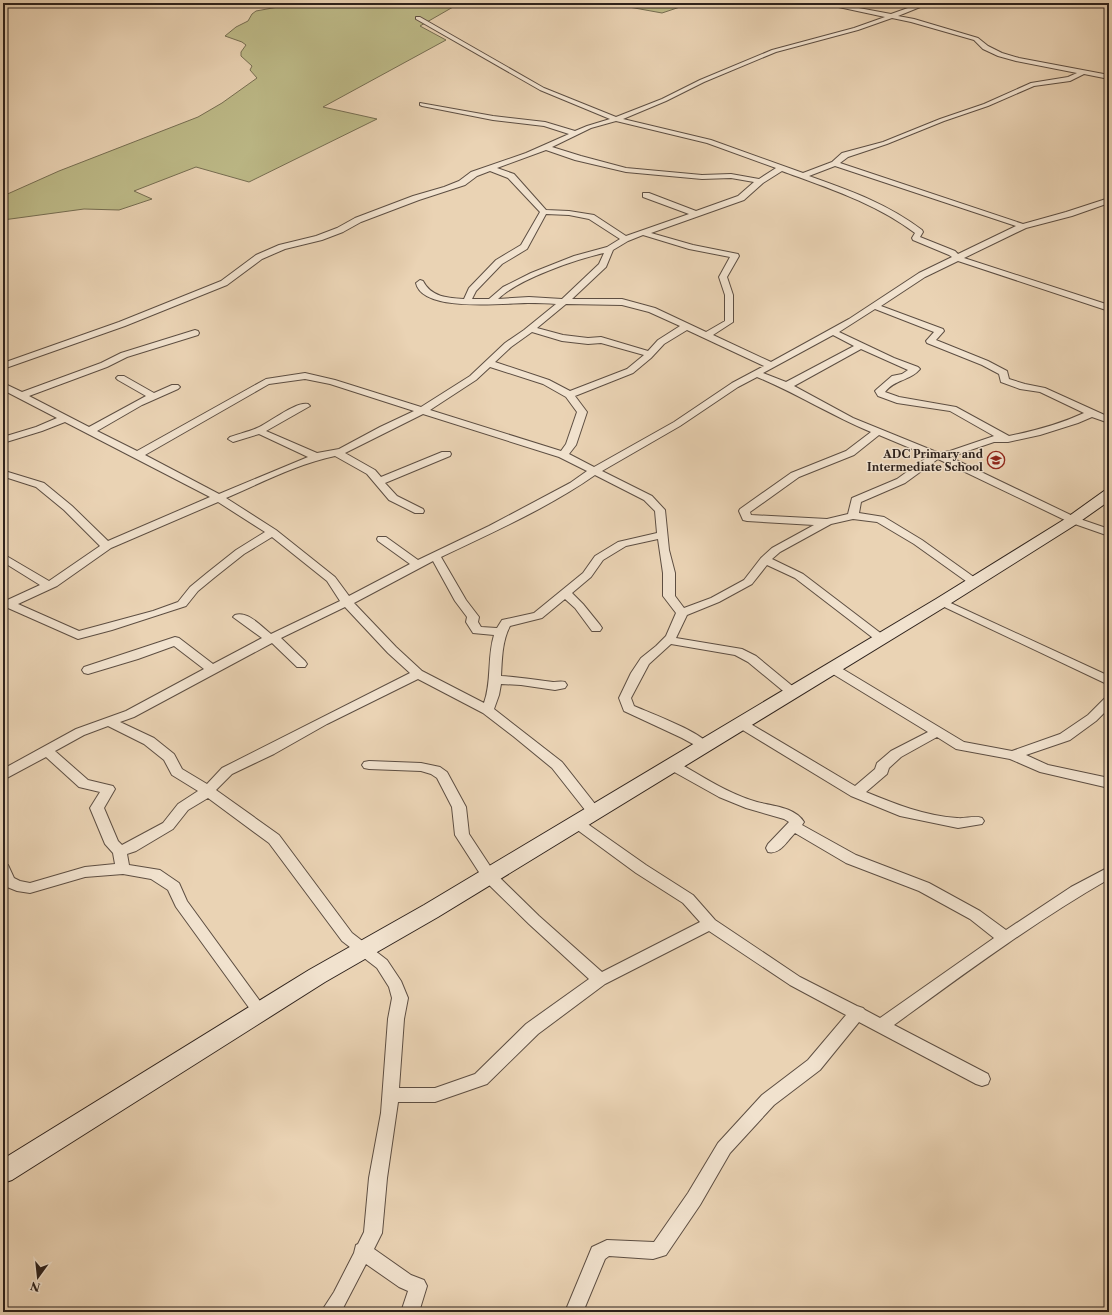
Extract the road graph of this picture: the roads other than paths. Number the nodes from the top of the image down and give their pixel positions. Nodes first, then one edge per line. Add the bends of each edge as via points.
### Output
1 (823, 3) edge
2 (927, 3) edge
3 (893, 16) junction
4 (418, 18) dead end
5 (1084, 72) junction
6 (1109, 78) edge
7 (422, 104) dead end
8 (616, 119) junction
9 (574, 133) junction
10 (545, 147) junction
11 (835, 164) junction
12 (782, 168) junction
13 (492, 169) junction
14 (802, 176) junction
15 (760, 181) junction
16 (646, 195) dead end
17 (1109, 200) edge
18 (544, 212) junction
19 (697, 214) junction
20 (1023, 226) junction
21 (644, 233) junction
22 (625, 239) junction
23 (610, 249) junction
24 (957, 258) junction
25 (420, 283) dead end
26 (467, 302) junction
27 (491, 302) junction
28 (564, 302) junction
29 (874, 306) junction
30 (1109, 308) edge
31 (687, 326) junction
32 (530, 329) junction
33 (833, 332) junction
34 (195, 333) dead end
35 (706, 335) junction
36 (860, 346) junction
37 (650, 354) junction
38 (488, 363) junction
39 (770, 365) junction
40 (3, 366) edge
41 (755, 373) junction
42 (121, 378) dead end
43 (3, 386) edge
44 (787, 386) junction
45 (175, 388) dead end
46 (569, 395) junction
47 (20, 396) junction
48 (154, 397) junction
49 (305, 406) dead end
50 (423, 410) junction
51 (1092, 413) junction
52 (66, 418) junction
53 (1109, 420) edge
54 (91, 430) junction
55 (261, 430) junction
56 (877, 432) junction
57 (1008, 439) junction
58 (3, 440) edge
59 (233, 440) dead end
60 (336, 452) junction
61 (446, 454) dead end
62 (138, 455) junction
63 (564, 455) junction
64 (936, 456) junction
65 (316, 457) junction
66 (594, 471) junction
67 (3, 476) edge
68 (378, 482) junction
69 (1109, 494) edge
70 (219, 498) junction
71 (419, 511) dead end
72 (853, 516) junction
73 (1073, 520) junction
74 (828, 522) junction
75 (272, 532) junction
76 (1109, 532) edge
77 (663, 535) junction
78 (382, 538) dead end
79 (107, 546) junction
80 (435, 556) junction
81 (3, 557) edge
82 (765, 560) junction
83 (418, 565) junction
84 (974, 582) junction
85 (49, 586) junction
86 (566, 594) junction
87 (347, 602) junction
88 (942, 602) junction
89 (6, 605) edge
90 (682, 613) junction
91 (239, 617) dead end
92 (596, 628) dead end
93 (500, 632) junction
94 (271, 638) junction
95 (881, 638) junction
96 (668, 640) junction
97 (301, 664) dead end
98 (832, 668) junction
99 (88, 670) dead end
100 (214, 670) junction
101 (418, 674) junction
102 (494, 680) junction
103 (1109, 681) edge
104 (560, 685) dead end
105 (792, 692) junction
106 (1109, 701) edge
107 (487, 710) junction
108 (108, 721) junction
109 (740, 724) junction
110 (937, 732) junction
111 (704, 746) junction
112 (47, 751) junction
113 (1013, 755) junction
114 (369, 765) dead end
115 (672, 765) junction
116 (3, 775) edge
117 (1109, 783) edge
118 (208, 791) junction
119 (856, 793) junction
120 (594, 812) junction
121 (977, 821) dead end
122 (577, 823) junction
123 (793, 826) junction
124 (773, 848) dead end
125 (120, 851) junction
126 (123, 869) junction
127 (1109, 872) edge
128 (489, 876) junction
129 (5, 878) edge
130 (710, 924) junction
131 (1005, 938) junction
132 (363, 950) junction
133 (600, 980) junction
134 (260, 1012) junction
135 (858, 1012) junction
136 (882, 1025) junction
137 (982, 1079) dead end
138 (390, 1095) junction
139 (3, 1172) edge
140 (362, 1252) junction
141 (330, 1312) edge
142 (410, 1312) edge
143 (574, 1312) edge

1 - 3 street
2 - 3 street
3 - 5 street via 976,39 983,47 1015,59
3 - 8 street via 835,36 774,51
4 - 8 street via 542,89
5 - 6 street
5 - 11 street via 1070,79 1033,84 986,105 885,143 845,155
7 - 9 street via 493,118 545,124
8 - 9 street
8 - 12 street via 709,141
9 - 10 street
10 - 13 street
10 - 15 street via 626,170 731,176
11 - 14 street
11 - 20 street
12 - 14 street
12 - 15 street
13 - 18 street via 511,176
13 - 40 street via 474,174 462,183 447,189 358,220 319,238 282,247 259,257 224,283 122,324
14 - 24 street via 872,203 899,217 919,232 916,238 952,253
15 - 19 street via 741,198
16 - 19 street
17 - 20 street
18 - 22 street via 591,217
18 - 26 street via 524,246 499,262 472,290
19 - 21 street
20 - 24 street
21 - 22 street
21 - 35 street via 735,256 723,277 729,295 729,322
22 - 23 street
23 - 27 street via 552,266 513,284
23 - 28 street via 603,265
24 - 29 street via 922,274
24 - 30 street
25 - 26 street via 421,288 429,294 447,300
26 - 27 street
27 - 28 street
28 - 31 street via 622,302 652,310
28 - 32 street
29 - 33 street
29 - 51 street via 940,331 930,341 1004,373 1004,380 1042,390
31 - 35 street
31 - 37 street via 661,342
32 - 37 street via 562,338 600,340
32 - 38 street
33 - 36 street
33 - 39 street
34 - 47 street via 124,355
35 - 39 street
36 - 44 street
36 - 57 street via 915,370 895,378 880,391 881,394 897,400 953,409
37 - 46 street via 630,371
38 - 46 street via 546,382
38 - 50 street via 473,378
39 - 41 street
41 - 44 street
41 - 66 street via 653,439
42 - 48 street
43 - 47 street
44 - 56 street
45 - 48 street
46 - 63 street via 582,412 571,445
47 - 52 street
48 - 54 street
49 - 55 street
50 - 60 street
50 - 62 street via 305,376 266,382
50 - 63 street
51 - 53 street
51 - 57 street via 1037,433
52 - 54 street
52 - 58 street
54 - 62 street
55 - 59 street
55 - 65 street
56 - 64 street
56 - 74 street via 850,453 795,475 744,511 747,518
57 - 64 street via 993,439 952,454
60 - 65 street
60 - 68 street via 371,472
61 - 68 street
62 - 70 street
63 - 66 street
64 - 72 street via 901,481 856,500
64 - 73 street via 960,465
65 - 70 street
66 - 77 street via 648,498 660,510
66 - 80 street via 574,485
67 - 79 street via 8,475 40,485
68 - 71 street via 393,498
69 - 73 main road
70 - 75 street
70 - 79 street
72 - 74 street
72 - 84 street via 880,519 918,542
73 - 76 street
73 - 84 main road
74 - 82 street via 776,550
75 - 87 street via 332,579
75 - 89 street via 240,552 199,585 182,604 78,635
77 - 86 street via 622,544 599,558 587,575
77 - 90 street via 670,573 669,596
78 - 83 street
79 - 85 street
80 - 83 street
80 - 93 street via 473,617 472,622 478,630
81 - 85 street
82 - 90 street via 748,582 715,600
82 - 95 street via 799,576
83 - 87 street
84 - 88 main road
85 - 89 street
86 - 92 street
86 - 93 street via 538,616 506,623
87 - 94 street
87 - 101 street
88 - 95 main road
88 - 103 street
90 - 96 street
91 - 94 street
93 - 102 street
94 - 97 street
94 - 100 street
95 - 98 main road
96 - 105 street via 738,652 752,658
96 - 111 street via 645,661 634,678 625,698 628,708 688,735
98 - 105 main road
98 - 110 street
99 - 100 street via 175,641
100 - 108 street via 130,714
101 - 107 street
101 - 118 street via 228,771
102 - 104 street
102 - 107 street via 493,696
105 - 109 main road
106 - 113 street via 1092,718 1065,737
107 - 120 street via 556,765
108 - 112 street via 80,732
108 - 118 street via 149,741 169,757 177,772
109 - 111 main road
109 - 119 street
110 - 113 street via 961,746
110 - 119 street via 896,754 882,766 882,771
111 - 115 main road
112 - 116 street
112 - 125 street via 84,784 108,789 97,808 112,844
113 - 117 street via 1045,769
114 - 128 street via 421,767 435,770 442,775 459,807 462,835
115 - 120 main road
115 - 123 street via 724,794 790,815 797,822
118 - 125 street via 183,807 168,826
118 - 132 street via 274,840 347,937
119 - 121 street via 905,813 958,823
120 - 122 main road
122 - 128 main road
122 - 130 street via 688,900
123 - 124 street
123 - 131 street via 851,859 924,887 975,915
125 - 126 street
126 - 129 street via 85,872 30,888 17,886
126 - 134 street via 155,874 174,887 181,903
127 - 131 street
128 - 132 main road
128 - 133 street
130 - 133 street
130 - 135 street via 795,981
131 - 136 street
132 - 134 main road
132 - 138 street via 382,964 396,985 400,998
133 - 138 street via 532,1029 481,1079 435,1096
134 - 139 main road
135 - 136 street
135 - 143 street via 814,1065 768,1100 724,1148 660,1249 653,1251 608,1248 598,1253
136 - 137 street
138 - 140 street via 373,1233
140 - 141 street via 340,1298
140 - 142 street via 405,1281 418,1286

